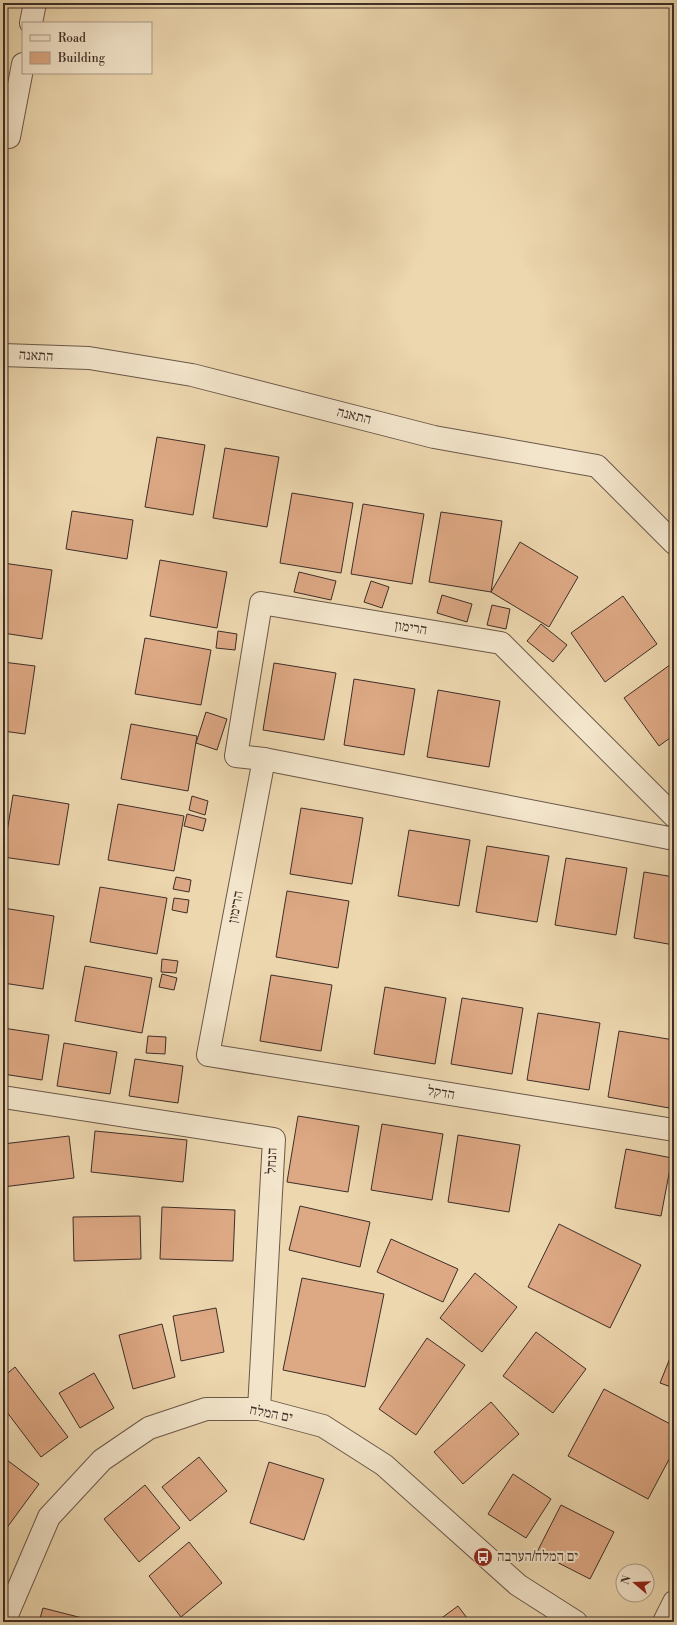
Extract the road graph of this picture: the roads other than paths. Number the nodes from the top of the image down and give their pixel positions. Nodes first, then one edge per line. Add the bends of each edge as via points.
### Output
1 (35, 3) edge
2 (31, 22) edge
3 (22, 69) edge
4 (9, 138) dead end
5 (3, 354) edge
6 (674, 543) edge
7 (264, 759) junction
8 (674, 816) edge
9 (674, 840) edge
10 (208, 1055) joint
11 (3, 1097) edge
12 (674, 1130) edge
13 (260, 1409) junction
14 (674, 1602) edge
15 (4, 1622) edge
16 (576, 1622) edge
17 (664, 1622) edge

1 - 2 street
3 - 4 street
5 - 6 street, התאנה via 89,358 192,375 434,437 597,466
7 - 8 street, הרימון via 236,756 261,603 501,643
7 - 9 street, הרימון
7 - 10 street, הרימון
10 - 12 street, הדקל
11 - 13 street, הנחל via 274,1139
13 - 15 street, ים המלח via 206,1409 149,1428 102,1460 49,1517
13 - 16 street, ים המלח via 323,1426 384,1465 518,1585
14 - 17 street

